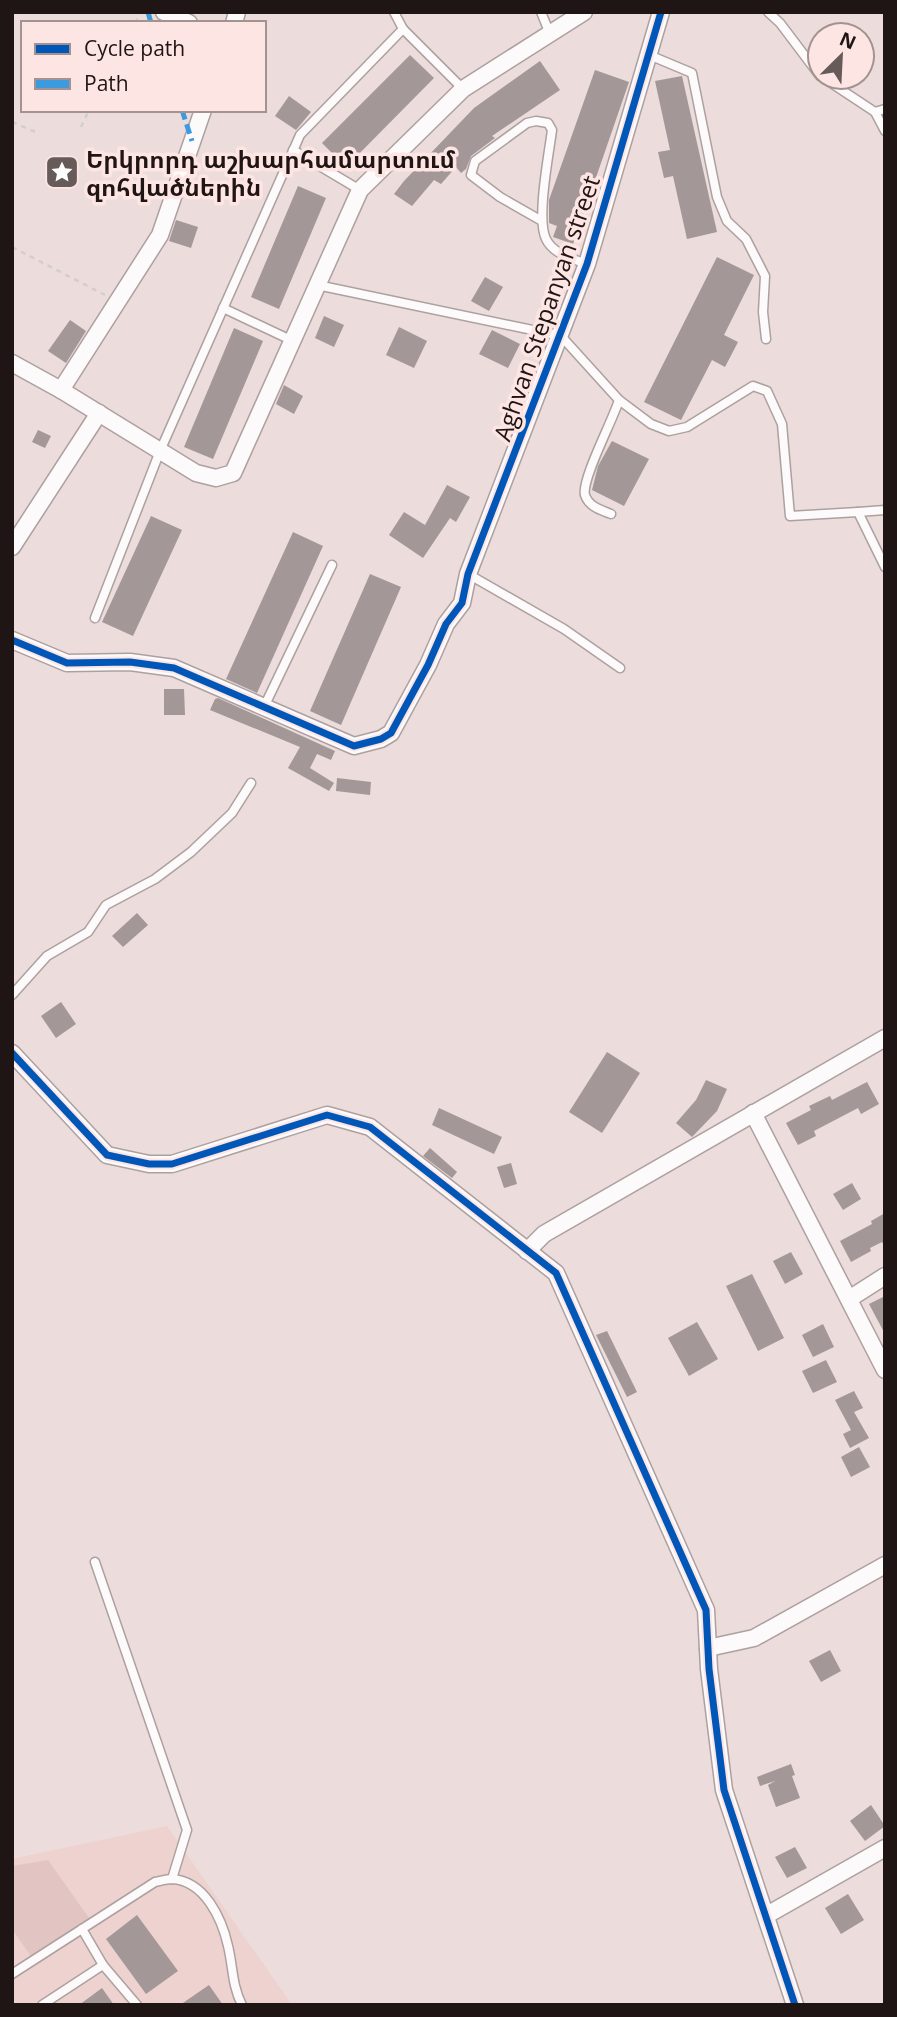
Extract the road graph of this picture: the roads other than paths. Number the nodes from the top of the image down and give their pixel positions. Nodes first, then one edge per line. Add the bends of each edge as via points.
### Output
1 (164, 12) edge
2 (394, 12) edge
3 (541, 12) edge
4 (584, 12) edge
5 (661, 12) edge
6 (768, 12) edge
7 (184, 21) edge
8 (403, 29) junction
9 (550, 34) junction
10 (649, 55) junction
11 (806, 57) edge
12 (464, 89) junction
13 (844, 91) edge
14 (885, 109) edge
15 (202, 112) edge
16 (875, 112) junction
17 (885, 131) edge
18 (293, 150) junction
19 (360, 190) junction
20 (542, 221) junction
21 (587, 264) junction
22 (317, 285) junction
23 (223, 308) junction
24 (561, 336) junction
25 (766, 339) dead end
26 (292, 341) junction
27 (12, 363) edge
28 (61, 390) junction
29 (619, 400) junction
30 (99, 413) junction
31 (160, 451) junction
32 (885, 510) edge
33 (858, 512) junction
34 (611, 514) dead end
35 (12, 547) edge
36 (332, 565) dead end
37 (885, 567) edge
38 (468, 574) junction
39 (95, 618) dead end
40 (12, 640) edge
41 (620, 668) dead end
42 (264, 707) junction
43 (251, 783) dead end
44 (12, 995) edge
45 (885, 1038) edge
46 (12, 1053) edge
47 (753, 1113) junction
48 (527, 1251) junction
49 (885, 1276) edge
50 (849, 1299) junction
51 (885, 1370) edge
52 (95, 1562) dead end
53 (885, 1565) edge
54 (708, 1648) junction
55 (885, 1848) edge
56 (172, 1879) junction
57 (767, 1915) junction
58 (82, 1928) junction
59 (103, 1965) junction
60 (12, 1974) edge
61 (41, 2005) edge
62 (137, 2005) edge
63 (242, 2005) edge
64 (795, 2005) edge

1 - 7 street
2 - 8 lane
3 - 9 lane
4 - 9 street
5 - 10 street, Aghvan Stepanyan street
6 - 11 lane
8 - 12 lane
8 - 18 lane via 300,135
9 - 12 street
10 - 21 street, Aghvan Stepanyan street
10 - 25 lane via 692,73 717,197 727,221 746,239 765,276
12 - 19 street
13 - 16 lane
14 - 16 lane
15 - 28 street via 160,235
16 - 17 lane
18 - 19 lane
18 - 23 lane
19 - 22 street
20 - 20 lane via 552,130 548,123 536,121 475,161 471,175
20 - 21 lane via 550,245
21 - 24 street, Aghvan Stepanyan street
22 - 24 lane
22 - 26 street
23 - 26 lane
23 - 31 lane
24 - 29 lane
24 - 38 street, Aghvan Stepanyan street
26 - 31 street via 233,474 216,478 196,473
27 - 28 street
28 - 30 street
29 - 33 lane via 651,424 669,431 687,427 753,386 767,391 782,424 790,516
29 - 34 lane via 584,493 590,503
30 - 31 street
30 - 35 street
31 - 39 lane
32 - 33 lane
33 - 37 lane
36 - 42 lane
38 - 41 lane via 564,629
38 - 42 street, Aghvan Stepanyan street via 461,603 391,733 354,746
40 - 42 street, Aghvan Stepanyan street via 67,663 130,662 174,668
43 - 44 lane via 232,813 191,852 155,879 106,905 88,932 47,956
45 - 47 street
46 - 48 street via 107,1155 172,1164 327,1115 370,1127
47 - 48 street via 544,1234
47 - 50 street
48 - 54 street via 556,1273 706,1610
49 - 50 street
50 - 51 street
52 - 56 lane via 187,1830
53 - 54 street via 754,1638
54 - 57 street via 724,1790
55 - 57 street
56 - 58 lane via 155,1882
56 - 63 lane via 192,1885 218,1917
57 - 64 street
58 - 59 lane
58 - 60 lane
59 - 61 lane
59 - 62 lane

